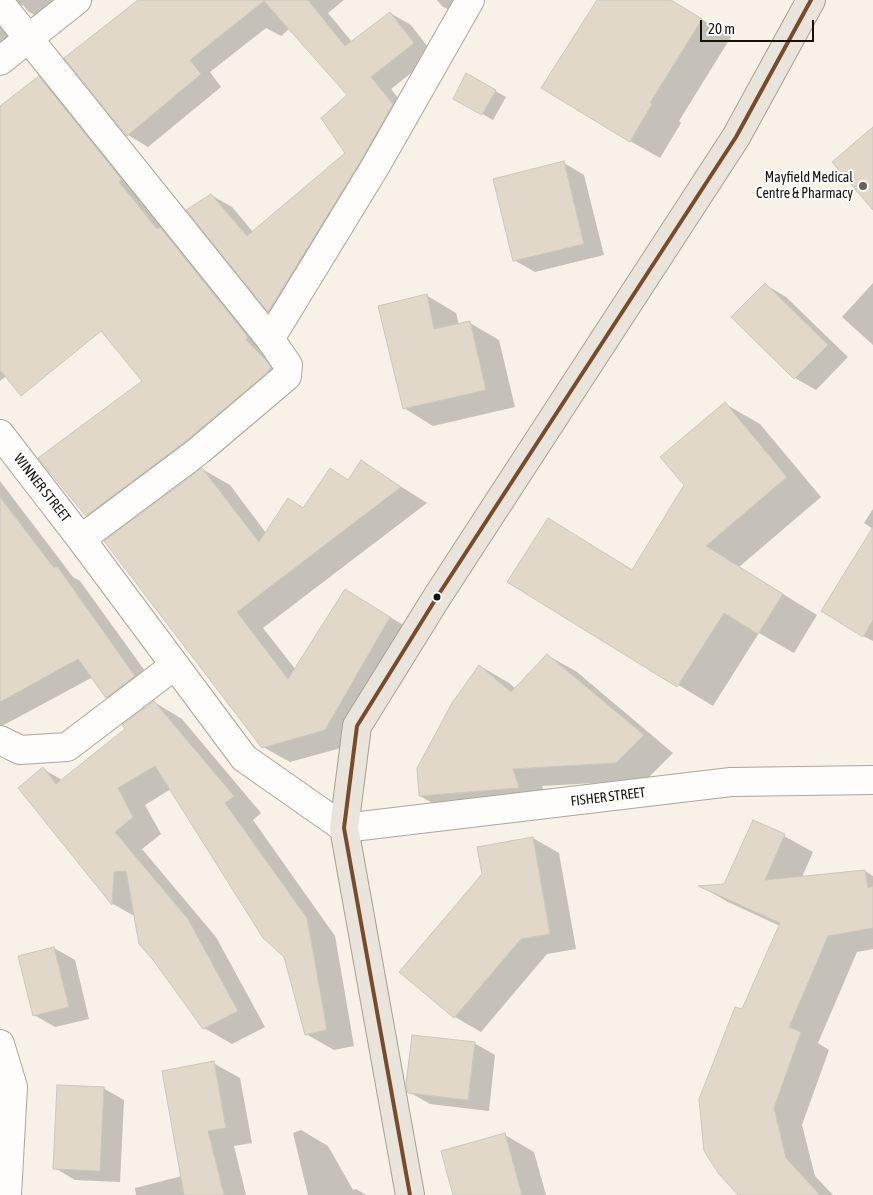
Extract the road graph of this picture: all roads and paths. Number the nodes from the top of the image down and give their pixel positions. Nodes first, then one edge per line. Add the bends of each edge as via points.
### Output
1 (77, 0) edge
2 (470, 0) edge
3 (811, 0) edge
4 (0, 3) edge
5 (28, 39) junction
6 (0, 61) edge
7 (270, 339) junction
8 (0, 434) edge
9 (81, 539) junction
10 (174, 666) junction
11 (0, 740) edge
12 (873, 780) edge
13 (344, 828) junction
14 (0, 1044) edge
15 (7, 1195) edge
16 (410, 1195) edge

1 - 5 street
2 - 7 street via 375,167
3 - 13 main road via 736,137 437,597 357,726
4 - 5 street
5 - 6 street
5 - 7 street
7 - 9 street via 288,365 287,376 196,453
8 - 9 street, WINNER STREET
9 - 10 street, WINNER STREET
10 - 11 street via 67,747 20,750
10 - 13 street, WINNER STREET via 244,758
12 - 13 street, FISHER STREET via 731,782
13 - 16 main road
14 - 15 street via 13,1087

